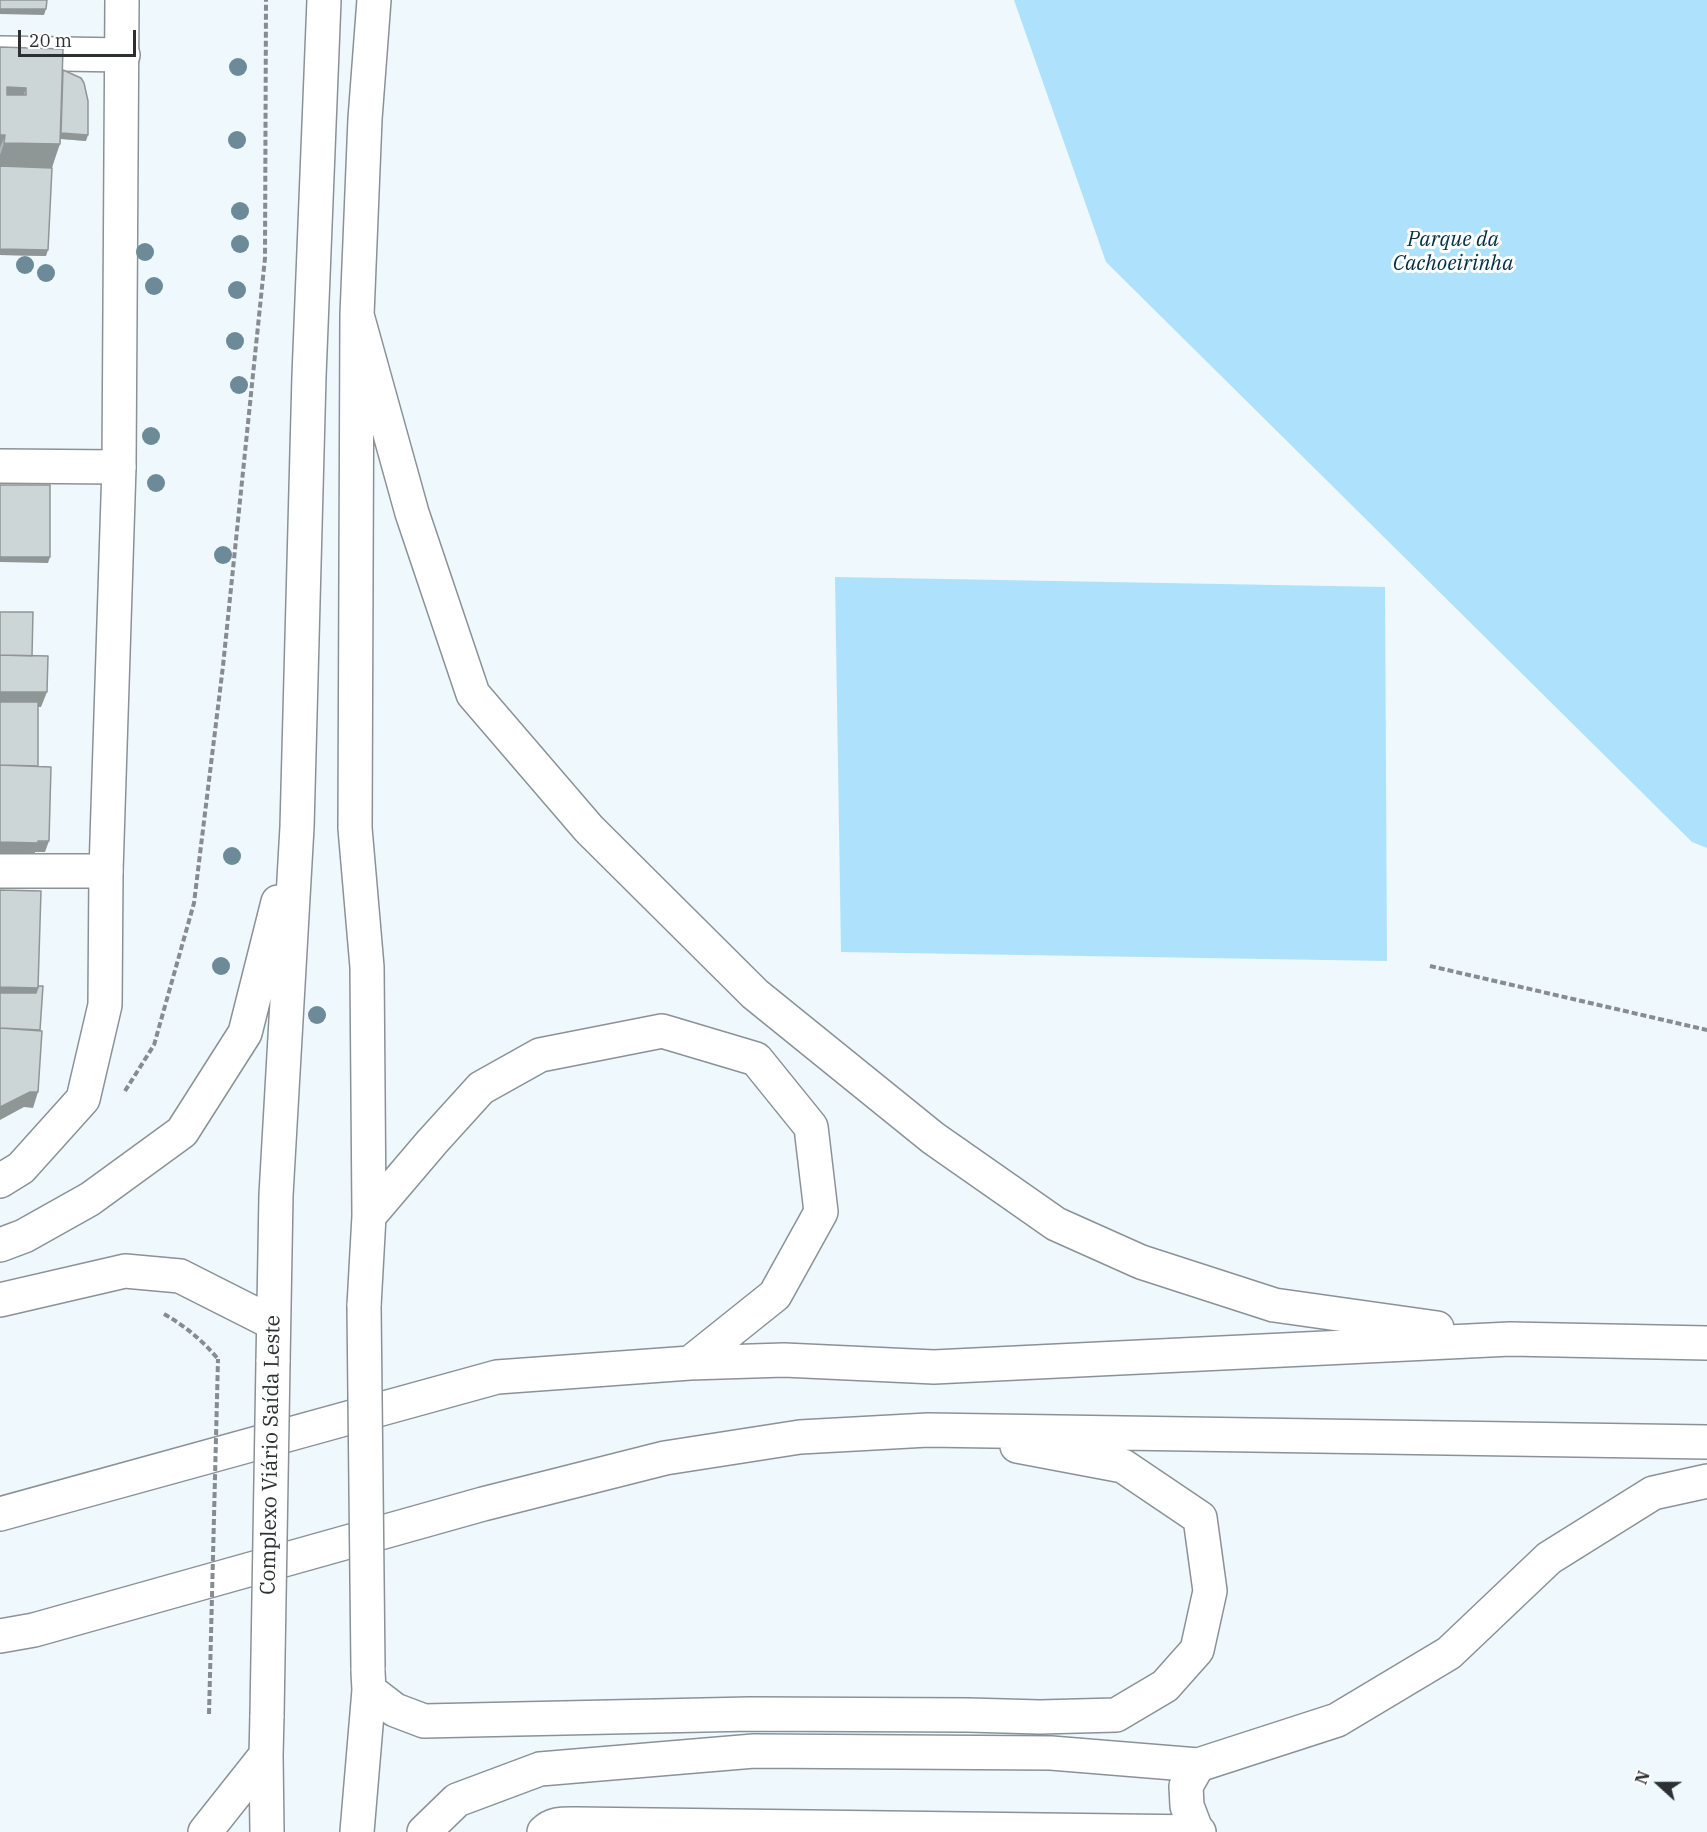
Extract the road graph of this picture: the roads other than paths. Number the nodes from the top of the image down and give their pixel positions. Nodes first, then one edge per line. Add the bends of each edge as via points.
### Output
1 (122, 0) edge
2 (324, 0) edge
3 (374, 0) edge
4 (0, 53) edge
5 (123, 55) junction
6 (357, 315) junction
7 (0, 466) edge
8 (119, 467) junction
9 (297, 827) junction
10 (0, 871) edge
11 (106, 871) junction
12 (0, 1181) edge
13 (369, 1216) junction
14 (0, 1245) edge
15 (0, 1300) edge
16 (273, 1323) junction
17 (1510, 1339) junction
18 (1707, 1343) edge
19 (690, 1363) junction
20 (928, 1430) junction
21 (1707, 1442) edge
22 (1707, 1481) edge
23 (0, 1514) edge
24 (0, 1636) edge
25 (368, 1679) junction
26 (266, 1755) junction
27 (1198, 1765) junction
28 (550, 1828) edge
29 (205, 1832) edge
30 (267, 1832) edge
31 (357, 1832) edge
32 (424, 1832) edge
33 (1198, 1832) edge

1 - 5 main road
2 - 9 main road
3 - 6 main road via 364,118
4 - 5 main road
5 - 8 main road
6 - 13 main road via 355,828 367,967
6 - 17 main road via 412,513 473,694 589,829 755,994 933,1138 1056,1224 1141,1262 1274,1305
7 - 8 main road
8 - 11 main road
9 - 14 main road via 245,1033 182,1132 90,1200
9 - 16 main road, Complexo Viário Saída Leste via 276,1195
10 - 11 main road
11 - 12 main road via 105,1005 83,1099 21,1168
13 - 19 main road via 481,1088 540,1055 662,1031 756,1059 812,1127 821,1212 775,1295
13 - 25 main road, bridge via 364,1306
15 - 16 main road via 125,1271 180,1276
16 - 26 main road, Complexo Viário Saída Leste, bridge
17 - 18 main road
17 - 19 main road via 934,1367 784,1360
19 - 23 main road via 496,1377
20 - 21 main road
20 - 24 main road via 800,1437 665,1458
20 - 25 main road via 1123,1466 1200,1518 1210,1591 1197,1650 1165,1686 1116,1715 750,1714 424,1721 395,1710
22 - 27 main road via 1653,1493 1548,1558 1449,1653 1337,1720
25 - 31 main road
26 - 29 main road
26 - 30 main road, Complexo Viário Saída Leste
27 - 32 main road via 1051,1753 754,1751 540,1769 457,1800
27 - 33 main road via 1186,1786 1187,1806
28 - 33 main road

